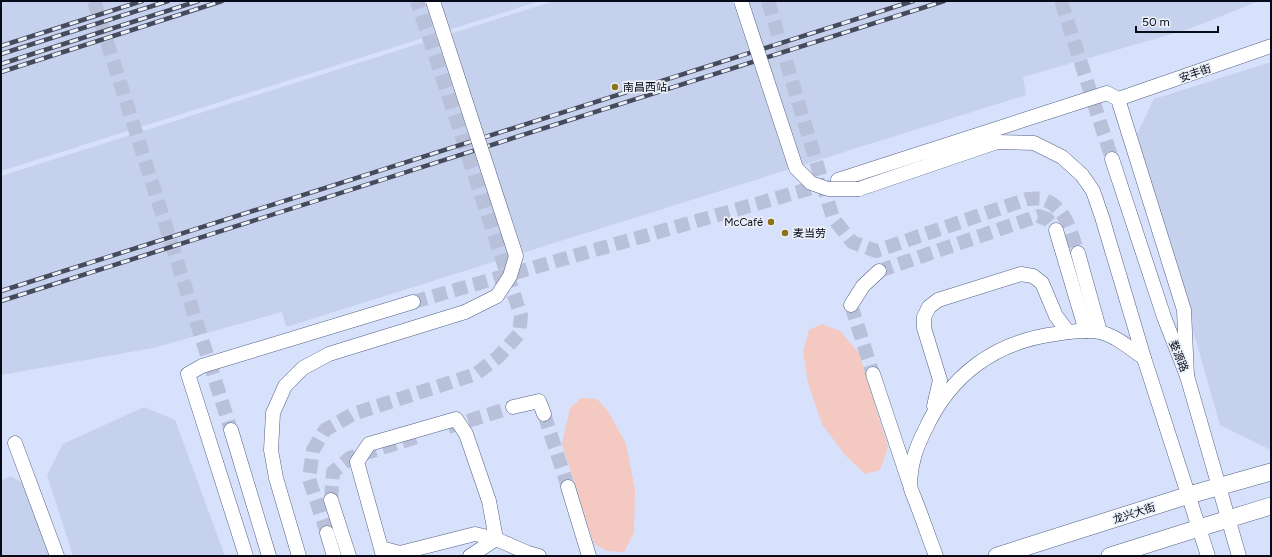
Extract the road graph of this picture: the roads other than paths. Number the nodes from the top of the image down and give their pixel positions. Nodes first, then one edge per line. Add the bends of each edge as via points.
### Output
1 (433, 1) edge
2 (741, 1) edge
3 (1271, 46) edge
4 (1118, 99) junction
5 (1112, 158) tunnel mouth
6 (838, 180) tunnel mouth
7 (1056, 230) tunnel mouth
8 (1078, 253) tunnel mouth
9 (879, 271) tunnel mouth
10 (413, 302) tunnel mouth
11 (851, 305) dead end
12 (1086, 331) junction
13 (1068, 332) junction
14 (1100, 332) junction
15 (1144, 358) junction
16 (873, 374) tunnel mouth
17 (1187, 376) junction
18 (513, 407) tunnel mouth
19 (933, 413) junction
20 (544, 414) tunnel mouth
21 (231, 430) tunnel mouth
22 (15, 443) dead end
23 (1271, 472) edge
24 (910, 484) junction
25 (568, 487) tunnel mouth
26 (1219, 487) junction
27 (1189, 495) junction
28 (331, 500) tunnel mouth
29 (1271, 506) edge
30 (1228, 520) junction
31 (1199, 528) junction
32 (327, 534) tunnel mouth
33 (496, 539) junction
34 (382, 552) edge
35 (57, 556) edge
36 (246, 556) edge
37 (269, 556) edge
38 (299, 556) edge
39 (334, 556) edge
40 (349, 556) edge
41 (470, 556) edge
42 (539, 556) edge
43 (589, 556) edge
44 (936, 556) edge
45 (997, 556) edge
46 (1110, 556) edge
47 (1208, 556) edge
48 (1239, 556) edge

1 - 38 street, bridge via 516,256 510,276 497,296 465,312 329,354 303,368 285,386 273,414 271,450 276,478
2 - 15 street, bridge via 796,168 811,184 828,189 859,190 997,142 1034,144 1062,157 1082,175 1093,191
3 - 4 street, 安丰街
4 - 6 street via 1107,93
4 - 17 street via 1184,310
5 - 17 street, 婺源路 via 1164,317
7 - 12 street
8 - 14 street
9 - 11 street via 863,286
10 - 36 street via 202,366 188,374
12 - 13 street
12 - 14 street
13 - 19 street via 1037,336 1007,346 981,361 953,385
13 - 19 street via 1056,316 1042,282 1033,276 1021,274 938,300 924,317 924,328 940,380
14 - 15 street via 1118,340
15 - 27 street
16 - 24 street
17 - 26 street, 婺源路
18 - 20 street via 539,401
19 - 24 street via 914,452
21 - 37 street
22 - 35 street
23 - 26 main road, 龙兴大街
24 - 44 street
25 - 43 street
26 - 27 main road, 龙兴大街
26 - 30 street, 婺源路
27 - 31 street
27 - 45 main road, 龙兴大街
28 - 40 street
29 - 30 main road
30 - 31 main road
30 - 48 street, 婺源路
31 - 46 main road
31 - 47 street
32 - 39 street
33 - 34 street via 475,534 400,553
33 - 34 street via 490,501 466,434 456,419 368,444 357,462
33 - 41 street
33 - 42 street via 528,554

